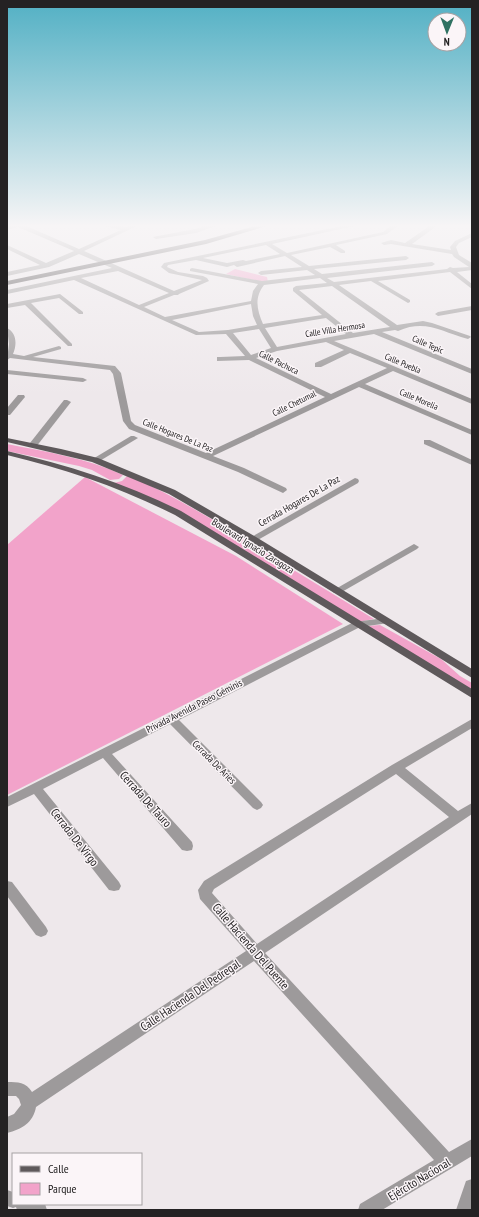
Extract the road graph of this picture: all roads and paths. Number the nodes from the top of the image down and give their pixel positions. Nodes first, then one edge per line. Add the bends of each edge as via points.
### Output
1 (57, 282) edge
2 (83, 282) edge
3 (147, 282) edge
4 (206, 282) edge
5 (256, 282) edge
6 (274, 282) edge
7 (328, 282) edge
8 (349, 282) edge
9 (376, 282) edge
10 (262, 283) junction
11 (331, 284) junction
12 (7, 292) edge
13 (176, 294) junction
14 (408, 301) dead end
15 (26, 302) junction
16 (253, 302) junction
17 (7, 306) edge
18 (138, 307) junction
19 (472, 308) edge
20 (80, 313) dead end
21 (438, 314) dead end
22 (329, 316) junction
23 (164, 319) junction
24 (261, 328) junction
25 (398, 328) junction
26 (7, 330) edge
27 (228, 332) junction
28 (376, 332) junction
29 (352, 336) junction
30 (468, 338) dead end
31 (327, 340) junction
32 (70, 345) dead end
33 (59, 348) dead end
34 (275, 349) junction
35 (350, 350) junction
36 (8, 357) edge
37 (21, 358) junction
38 (250, 358) junction
39 (220, 359) dead end
40 (318, 366) dead end
41 (393, 368) junction
42 (7, 372) edge
43 (472, 372) edge
44 (83, 380) dead end
45 (358, 384) junction
46 (21, 397) dead end
47 (331, 397) junction
48 (67, 402) dead end
49 (472, 402) edge
50 (7, 413) edge
51 (472, 433) edge
52 (134, 438) dead end
53 (7, 440) edge
54 (428, 442) dead end
55 (33, 445) junction
56 (472, 452) edge
57 (7, 453) edge
58 (205, 457) junction
59 (462, 458) junction
60 (95, 460) junction
61 (472, 462) edge
62 (121, 470) junction
63 (355, 481) dead end
64 (108, 482) junction
65 (283, 490) dead end
66 (253, 539) junction
67 (414, 547) dead end
68 (337, 591) junction
69 (385, 621) junction
70 (358, 624) junction
71 (444, 657) junction
72 (472, 674) edge
73 (472, 680) edge
74 (472, 694) edge
75 (170, 718) junction
76 (472, 723) edge
77 (104, 752) junction
78 (396, 768) junction
79 (36, 788) junction
80 (7, 802) edge
81 (257, 805) dead end
82 (472, 808) edge
83 (459, 818) junction
84 (187, 846) dead end
85 (7, 886) edge
86 (114, 886) dead end
87 (41, 931) dead end
88 (255, 952) junction
89 (7, 1089) edge
90 (29, 1103) junction
91 (7, 1125) edge
92 (472, 1147) edge
93 (447, 1162) junction
94 (472, 1187) edge
95 (26, 1205) edge
96 (39, 1210) edge
97 (366, 1210) edge
98 (464, 1210) edge

1 - 12 street
2 - 18 street
3 - 13 street
4 - 13 street
5 - 10 street
6 - 10 street
7 - 11 street
8 - 11 street
9 - 14 street
10 - 16 street via 256,289
11 - 22 street via 296,288 296,291
11 - 25 street
13 - 18 street
15 - 17 street
15 - 20 street via 60,296
15 - 32 street
16 - 23 street
16 - 24 street
18 - 23 street
19 - 21 street
22 - 24 street
22 - 29 street
23 - 27 street via 198,334
24 - 27 street
24 - 34 street
25 - 28 street, Calle Villa Hermosa
25 - 30 street, Calle Villa Hermosa via 430,324
26 - 36 street via 13,344
27 - 38 street, Calle Pachuca
28 - 29 street, Calle Villa Hermosa
28 - 43 street, Calle Tepic
29 - 31 street, Calle Villa Hermosa
31 - 34 street, Calle Villa Hermosa
31 - 35 street, Calle Puebla
33 - 37 street
34 - 38 street, Calle Villa Hermosa
35 - 40 street
35 - 41 street, Calle Puebla
36 - 37 street, Calle Hogares De La Paz
37 - 58 street, Calle Hogares De La Paz via 112,368 118,373 129,424 137,430
38 - 39 street
38 - 47 street, Calle Pachuca
41 - 45 street, Calle Chetumal
41 - 49 street, Calle Puebla
42 - 44 street
45 - 47 street, Calle Chetumal
45 - 51 street, Calle Morelia
46 - 50 street
47 - 58 street, Calle Chetumal
48 - 55 street
52 - 60 street
53 - 55 main road, Boulevard Ignacio Zaragoza
54 - 59 street
55 - 60 main road, Boulevard Ignacio Zaragoza
56 - 59 street
57 - 64 main road, Boulevard Ignacio Zaragoza via 54,463
58 - 65 street, Calle Hogares De La Paz via 241,470
59 - 61 street
60 - 62 main road, Boulevard Ignacio Zaragoza
62 - 64 main road via 124,472 122,477
62 - 66 main road, Boulevard Ignacio Zaragoza via 172,492
63 - 66 street, Cerrada Hogares De La Paz
64 - 70 main road, Boulevard Ignacio Zaragoza via 178,513
66 - 68 main road, Boulevard Ignacio Zaragoza
67 - 68 street
68 - 69 main road, Boulevard Ignacio Zaragoza
69 - 70 street, Privada Avenida Paseo Géminis
69 - 71 main road, Boulevard Ignacio Zaragoza
70 - 74 main road, Boulevard Ignacio Zaragoza
70 - 75 street, Privada Avenida Paseo Géminis
71 - 72 main road, Boulevard Ignacio Zaragoza
71 - 73 main road via 453,668
75 - 77 street, Privada Avenida Paseo Géminis
75 - 81 street, Cerrada De Aries
76 - 78 street, Calle Hacienda Del Puente
77 - 79 street, Privada Avenida Paseo Géminis
77 - 84 street, Cerrada De Tauro
78 - 83 street
78 - 88 street, Calle Hacienda Del Puente via 209,885 205,890 206,895
79 - 80 street, Privada Avenida Paseo Géminis
79 - 86 street, Cerrada De Virgo
82 - 83 street, Calle Hacienda Del Pedregal
83 - 88 street, Calle Hacienda Del Pedregal
85 - 87 street
88 - 90 street, Calle Hacienda Del Pedregal
88 - 93 street, Calle Hacienda Del Puente
89 - 90 street via 19,1089 28,1097
90 - 91 street, Calle Hacienda Del Pedregal via 25,1115 14,1124
92 - 93 street, Ejército Nacional
93 - 97 street, Ejército Nacional
94 - 98 street
95 - 96 street

